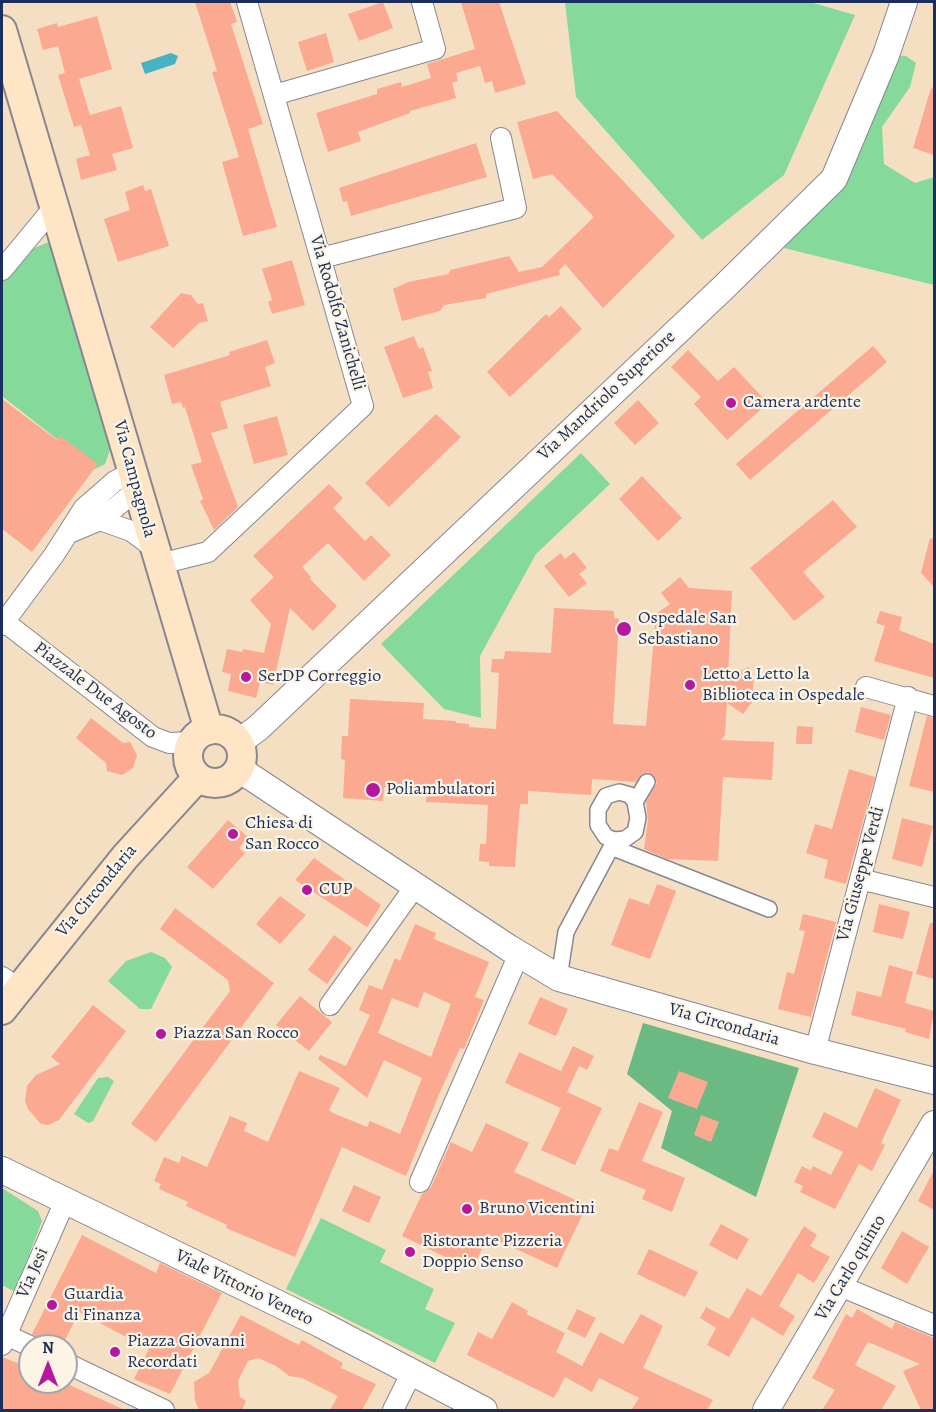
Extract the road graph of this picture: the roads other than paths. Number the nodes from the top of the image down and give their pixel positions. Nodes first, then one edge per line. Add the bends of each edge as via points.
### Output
1 (247, 2) edge
2 (422, 2) edge
3 (904, 2) edge
4 (2, 30) edge
5 (274, 95) junction
6 (501, 138) dead end
7 (51, 221) junction
8 (321, 258) junction
9 (2, 270) edge
10 (135, 480) junction
11 (100, 520) junction
12 (69, 533) junction
13 (157, 556) junction
14 (2, 622) edge
15 (866, 687) dead end
16 (908, 697) junction
17 (934, 705) edge
18 (200, 736) junction
19 (239, 756) junction
20 (198, 777) junction
21 (647, 782) dead end
22 (635, 802) junction
23 (613, 843) junction
24 (864, 880) dead end
25 (416, 885) junction
26 (934, 897) edge
27 (769, 909) dead end
28 (519, 954) junction
29 (559, 978) junction
30 (7, 992) edge
31 (330, 1005) dead end
32 (815, 1051) junction
33 (934, 1081) edge
34 (934, 1124) edge
35 (2, 1170) edge
36 (420, 1182) dead end
37 (65, 1201) junction
38 (840, 1286) junction
39 (934, 1325) edge
40 (4, 1340) edge
41 (78, 1369) edge
42 (412, 1372) junction
43 (164, 1410) edge
44 (393, 1410) edge
45 (484, 1410) edge
46 (766, 1410) edge

1 - 5 street, Via Rodolfo Zanichelli
2 - 5 street via 435,49
3 - 19 street, Via Mandriolo Superiore via 834,179 258,728
4 - 7 main road, Via Campagnola
5 - 8 street, Via Rodolfo Zanichelli
6 - 8 street via 516,208
7 - 9 street
7 - 10 main road, Via Campagnola
8 - 13 street, Via Rodolfo Zanichelli via 363,405 208,552
10 - 11 street
10 - 12 street, Piazzale Due Agosto via 115,481 84,508
10 - 13 main road, Via Campagnola
11 - 12 street
11 - 13 street via 132,531
12 - 14 street, Piazzale Due Agosto
13 - 18 main road, Via Campagnola
14 - 18 street, Piazzale Due Agosto via 153,737 169,743
15 - 16 street
16 - 17 street
16 - 32 street, Via Giuseppe Verdi
18 - 19 main road, Via Circondaria via 229,732
18 - 20 main road via 189,761
19 - 20 main road via 233,776 221,783
19 - 25 street, Via Circondaria
20 - 30 main road, Via Circondaria
21 - 22 street
22 - 23 street via 635,832
22 - 23 street via 630,795 619,792 606,796 598,810 598,825
23 - 27 street
23 - 29 street via 566,932
24 - 26 street
25 - 28 street, Via Circondaria
25 - 31 street
28 - 29 street, Via Circondaria
28 - 36 street
29 - 32 street, Via Circondaria
32 - 33 street, Via Circondaria
34 - 38 street, Via Carlo quinto
35 - 37 street, Viale Vittorio Veneto
37 - 40 street, Via Jesi
37 - 42 street, Viale Vittorio Veneto
38 - 39 street
38 - 46 street, Via Carlo quinto
41 - 43 street
42 - 44 street
42 - 45 street, Viale Vittorio Veneto

